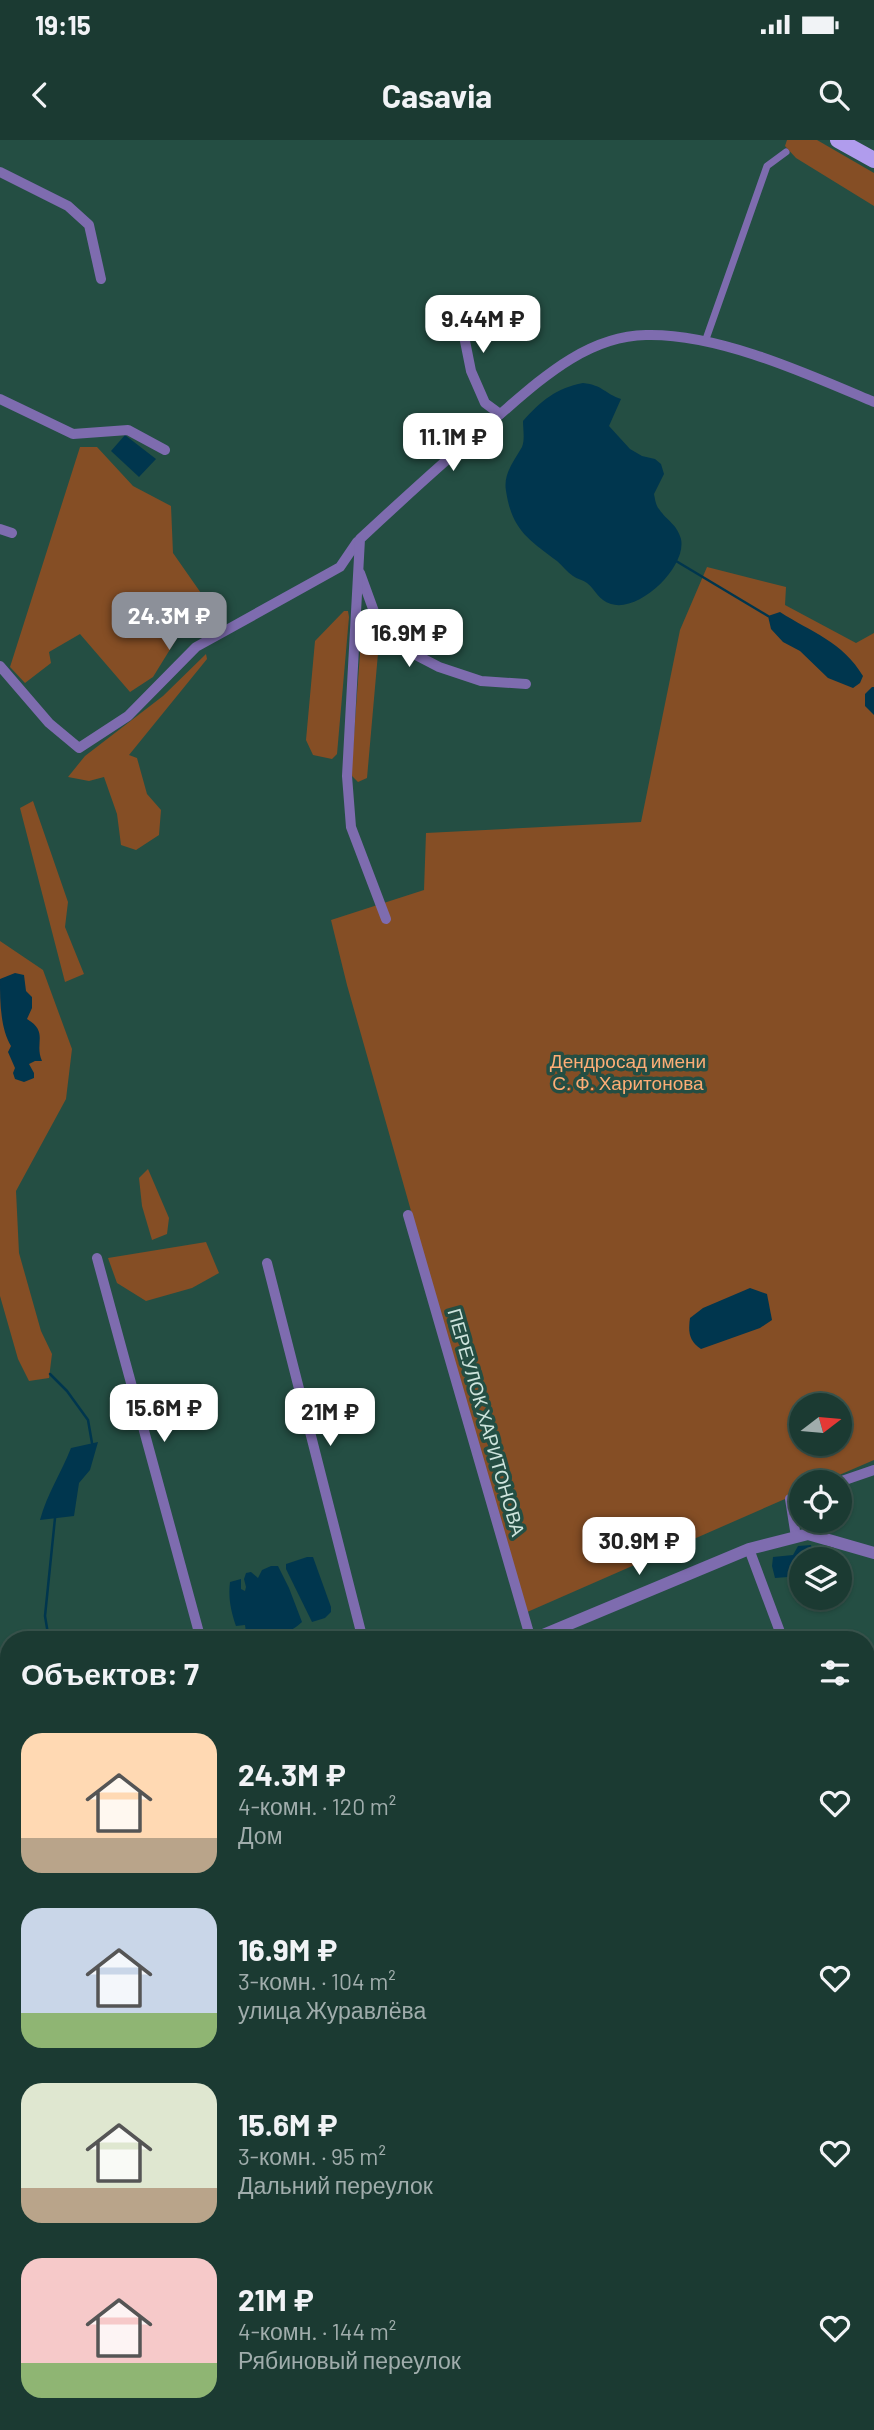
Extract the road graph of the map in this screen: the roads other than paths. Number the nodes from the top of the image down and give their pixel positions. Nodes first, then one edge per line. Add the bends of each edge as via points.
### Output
1 (842, 141) edge
2 (786, 152) dead end
3 (874, 159) edge
4 (0, 172) edge
5 (101, 279) dead end
6 (463, 300) dead end
7 (706, 340) junction
8 (0, 399) edge
9 (874, 402) edge
10 (500, 414) junction
11 (165, 450) dead end
12 (0, 529) edge
13 (12, 533) dead end
14 (360, 539) junction
15 (357, 566) junction
16 (0, 666) edge
17 (526, 684) dead end
18 (386, 919) dead end
19 (408, 1215) dead end
20 (97, 1258) dead end
21 (267, 1263) dead end
22 (874, 1470) edge
23 (852, 1478) edge
24 (795, 1533) edge
25 (796, 1537) junction
26 (749, 1549) junction
27 (874, 1553) edge
28 (199, 1631) edge
29 (361, 1631) edge
30 (528, 1631) edge
31 (553, 1631) edge
32 (780, 1631) edge

1 - 3 main road
2 - 7 street via 767,166
4 - 5 street via 68,206 89,225
6 - 10 street via 471,371 485,403
7 - 9 street
7 - 10 street via 647,335 608,342 557,367
8 - 11 street via 73,434 128,430
10 - 14 street
12 - 13 street
14 - 15 street
14 - 16 street via 340,567 196,647 128,716 79,748 49,723
15 - 17 street via 376,617 414,654 481,681
15 - 18 street via 348,811
19 - 30 street, ПЕРЕУЛОК ХАРИТОНОВА
20 - 28 street
21 - 29 street
22 - 23 street
24 - 25 street
25 - 26 street
25 - 27 street via 808,1534
26 - 31 street
26 - 32 street

